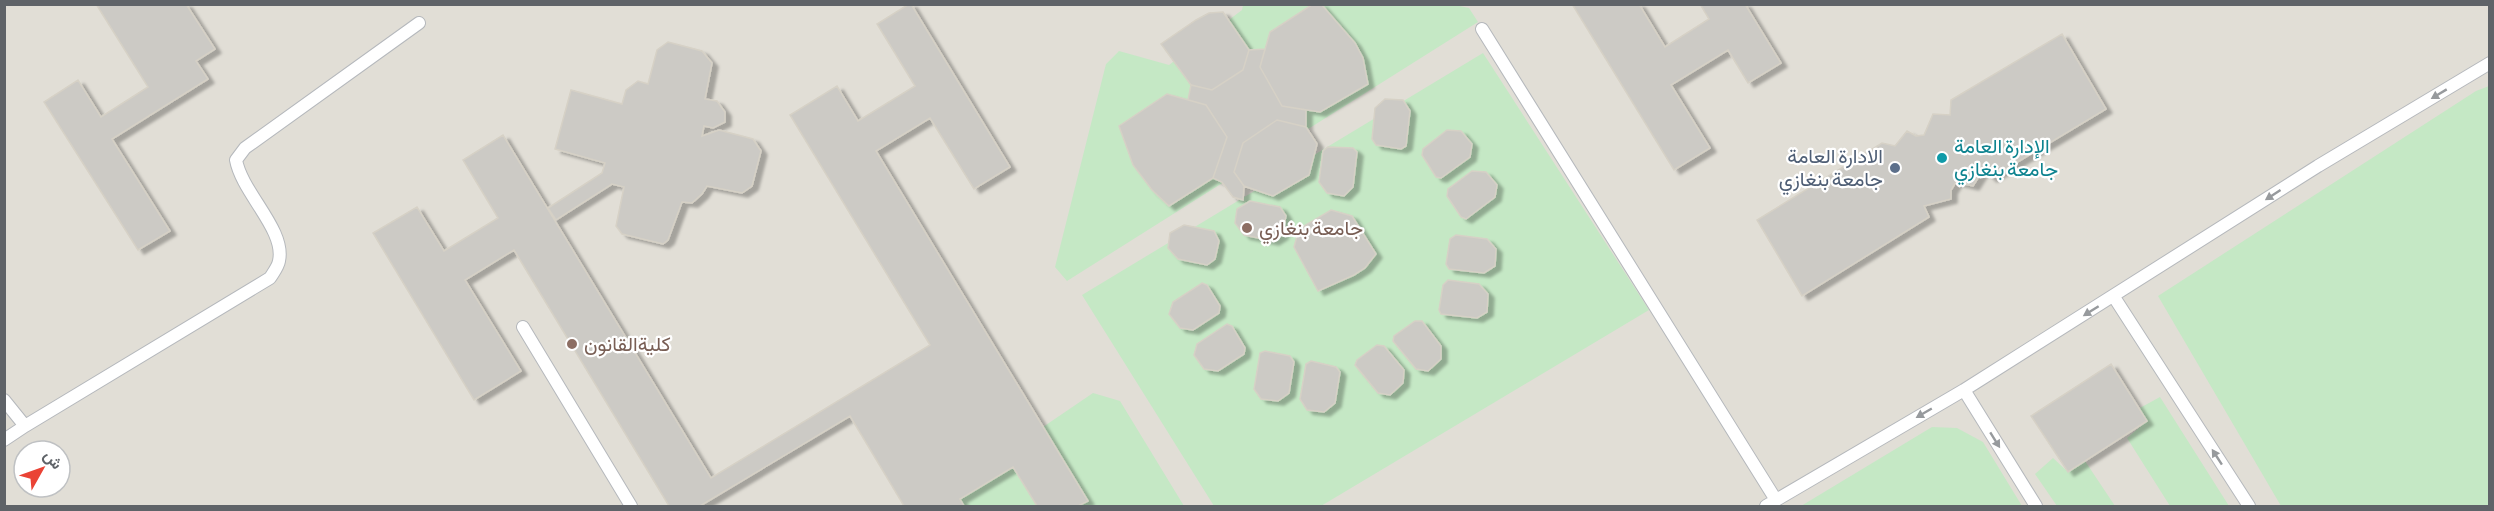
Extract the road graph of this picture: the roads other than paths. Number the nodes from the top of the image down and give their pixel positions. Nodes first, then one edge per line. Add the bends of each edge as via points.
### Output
1 (419, 23) dead end
2 (1482, 29) dead end
3 (2490, 63) edge
4 (2114, 297) junction
5 (523, 327) dead end
6 (1964, 390) junction
7 (4, 400) edge
8 (25, 426) junction
9 (4, 440) edge
10 (1771, 503) edge
11 (631, 507) edge
12 (2036, 507) edge
13 (2249, 507) edge

1 - 8 lane via 245,148 236,160 239,176 278,239 279,262 270,278
2 - 10 lane
3 -> 4 lane via 2318,166
4 -> 6 lane
13 -> 4 lane
5 - 11 lane
6 -> 10 lane
6 -> 12 lane
7 - 8 lane
8 - 9 lane

